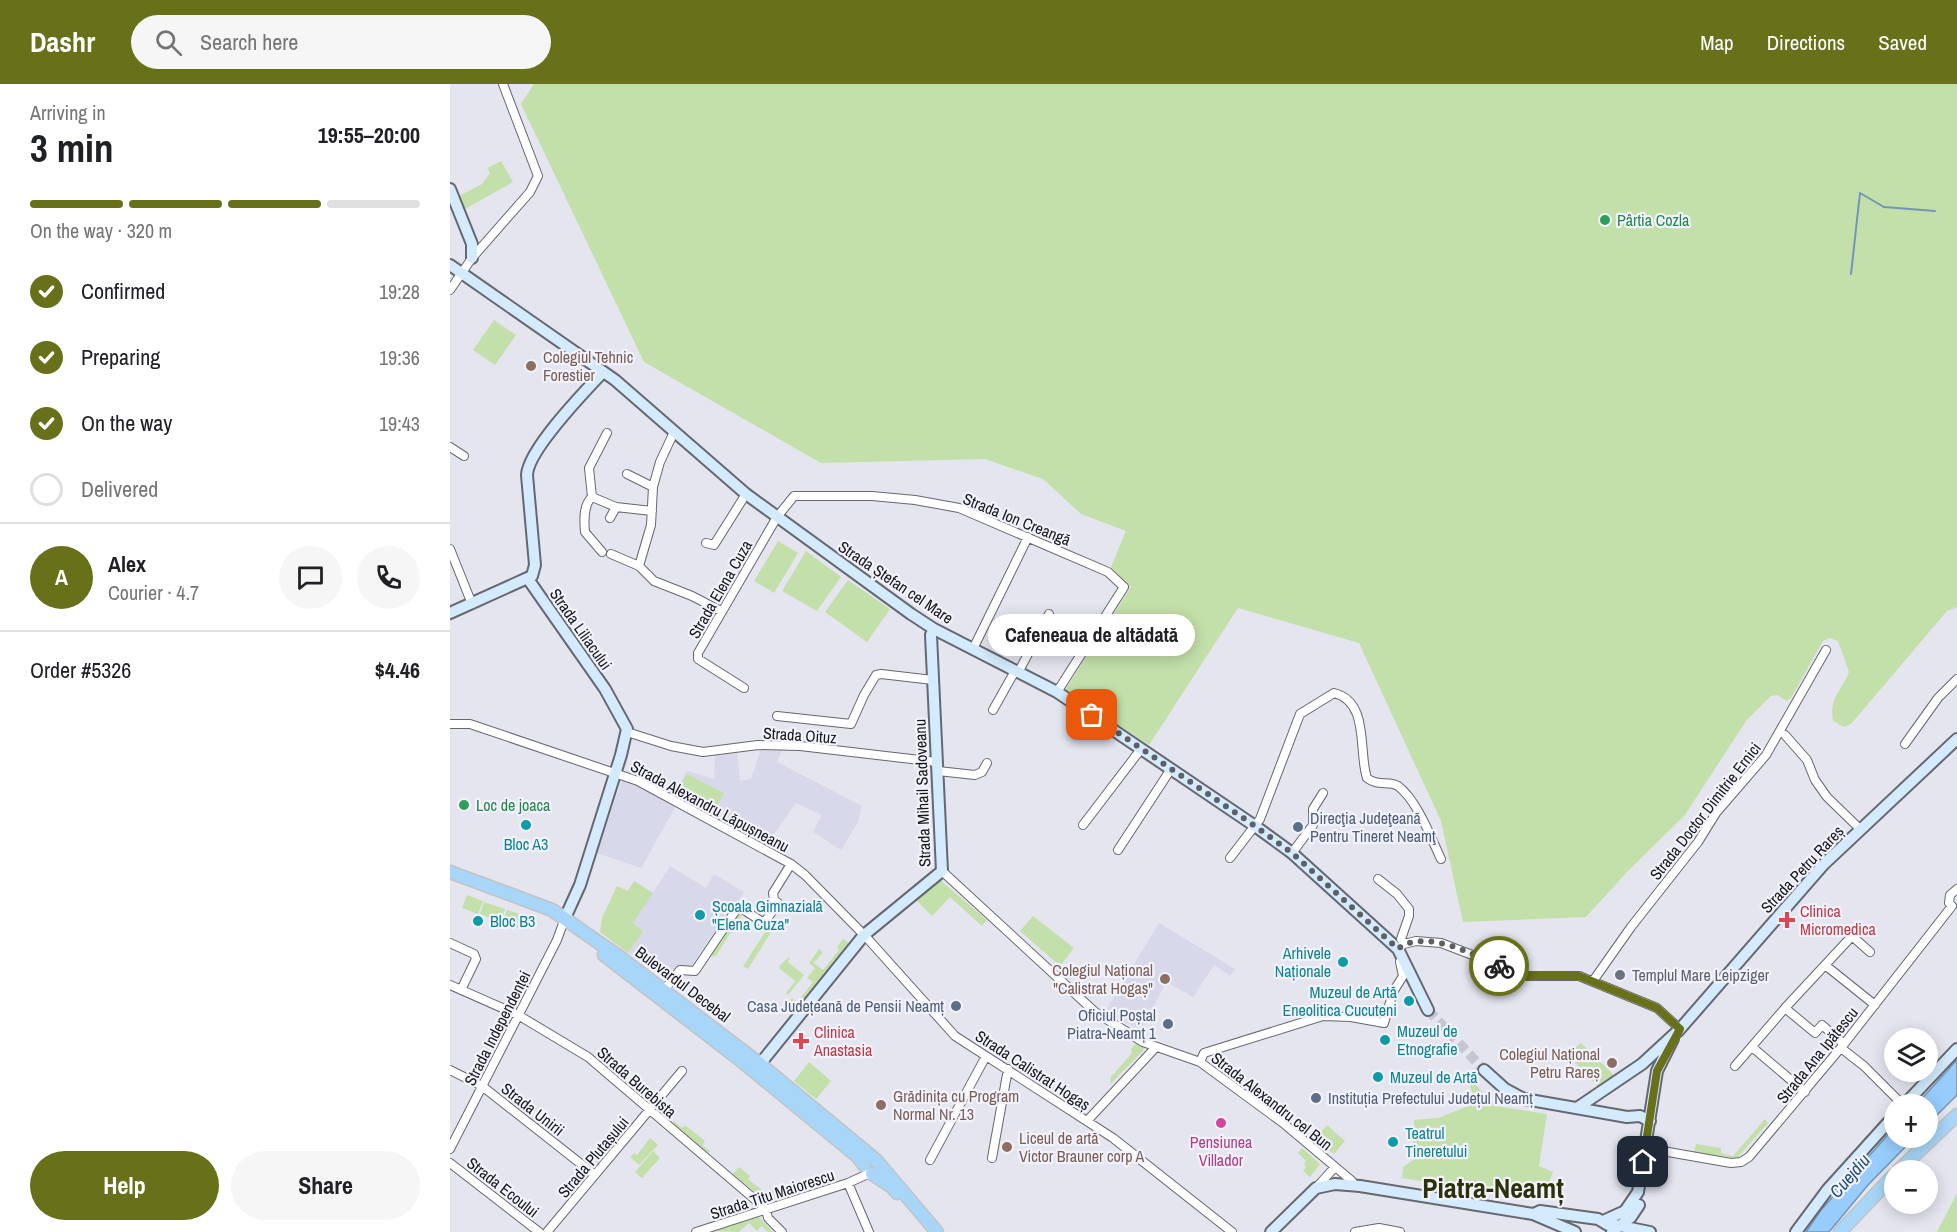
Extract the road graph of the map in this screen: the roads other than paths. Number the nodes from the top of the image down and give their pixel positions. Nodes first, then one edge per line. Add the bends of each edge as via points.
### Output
1 (503, 84) edge
2 (450, 189) edge
3 (472, 258) junction
4 (450, 265) edge
5 (462, 273) junction
6 (450, 290) edge
7 (603, 372) junction
8 (674, 432) junction
9 (607, 433) dead end
10 (450, 447) edge
11 (464, 456) dead end
12 (627, 474) dead end
13 (653, 487) junction
14 (746, 494) junction
15 (592, 497) junction
16 (616, 507) junction
17 (652, 512) junction
18 (777, 517) junction
19 (610, 518) dead end
20 (1028, 537) junction
21 (706, 543) dead end
22 (450, 549) edge
23 (602, 552) dead end
24 (611, 554) dead end
25 (639, 566) junction
26 (528, 579) junction
27 (472, 604) junction
28 (722, 611) junction
29 (450, 613) edge
30 (1049, 614) dead end
31 (934, 629) junction
32 (973, 649) junction
33 (1826, 650) dead end
34 (1017, 672) junction
35 (1957, 679) edge
36 (933, 680) junction
37 (744, 688) dead end
38 (1057, 692) junction
39 (993, 710) dead end
40 (777, 716) dead end
41 (450, 724) edge
42 (627, 732) junction
43 (1785, 735) dead end
44 (1957, 739) edge
45 (1905, 744) dead end
46 (1141, 749) junction
47 (987, 763) dead end
48 (938, 767) junction
49 (1171, 769) junction
50 (616, 772) junction
51 (1323, 793) dead end
52 (1083, 825) dead end
53 (1255, 826) junction
54 (1860, 829) junction
55 (1118, 850) dead end
56 (1292, 853) junction
57 (1230, 858) dead end
58 (1442, 859) dead end
59 (791, 864) junction
60 (450, 872) edge
61 (942, 872) junction
62 (450, 879) edge
63 (1378, 879) dead end
64 (1957, 889) edge
65 (564, 921) junction
66 (864, 935) junction
67 (450, 943) edge
68 (1401, 948) junction
69 (1870, 951) dead end
70 (1825, 965) junction
71 (1593, 981) junction
72 (450, 985) edge
73 (461, 990) junction
74 (664, 990) junction
75 (1875, 1005) junction
76 (1785, 1008) junction
77 (1428, 1010) tunnel mouth
78 (518, 1015) junction
79 (1680, 1029) junction
80 (1843, 1046) junction
81 (1156, 1047) junction
82 (1752, 1047) junction
83 (1957, 1049) edge
84 (986, 1056) junction
85 (1200, 1062) junction
86 (760, 1064) junction
87 (1735, 1066) dead end
88 (1008, 1069) junction
89 (450, 1070) edge
90 (1484, 1070) tunnel mouth
91 (682, 1071) dead end
92 (482, 1086) junction
93 (1805, 1092) junction
94 (1893, 1094) edge
95 (1914, 1094) edge
96 (1577, 1108) junction
97 (649, 1110) junction
98 (1957, 1115) edge
99 (1627, 1117) junction
100 (1087, 1121) junction
101 (1646, 1123) junction
102 (1884, 1127) edge
103 (450, 1149) edge
104 (1651, 1149) junction
105 (992, 1158) dead end
106 (930, 1160) dead end
107 (1910, 1160) edge
108 (450, 1163) edge
109 (870, 1167) junction
110 (1335, 1167) junction
111 (595, 1174) junction
112 (852, 1182) junction
113 (1354, 1185) junction
114 (1884, 1185) edge
115 (1316, 1188) junction
116 (1641, 1204) junction
117 (766, 1209) junction
118 (1533, 1214) junction
119 (1608, 1226) edge
120 (1648, 1231) edge
121 (539, 1232) edge
122 (547, 1232) edge
123 (696, 1232) edge
124 (782, 1232) edge
125 (869, 1232) edge
126 (930, 1232) edge
127 (937, 1232) edge
128 (1232, 1232) edge
129 (1271, 1232) edge
130 (1355, 1232) edge
131 (1400, 1232) edge
132 (1577, 1232) edge
133 (1797, 1232) edge
134 (1840, 1232) edge

1 - 3 street via 538,176 530,192
2 - 3 street via 472,244
3 - 5 street
4 - 5 street, Strada Ștefan cel Mare
5 - 6 street
5 - 7 street, Strada Ștefan cel Mare
7 - 8 street, Strada Ștefan cel Mare
7 - 26 street, Strada Liliacului via 562,418 529,464 535,565
8 - 13 street
8 - 14 street, Strada Ștefan cel Mare
9 - 15 street via 589,468
10 - 11 street
12 - 13 street
13 - 17 street
14 - 18 street, Strada Ștefan cel Mare
14 - 21 street via 714,545
15 - 16 street
15 - 23 street via 586,504 585,532
16 - 17 street
16 - 19 street
17 - 25 street
18 - 20 street, Strada Ion Creangă via 794,496 872,496 959,508
18 - 28 street, Strada Elena Cuza
18 - 31 street, Strada Ștefan cel Mare
20 - 32 street
20 - 38 street, Strada Ion Creangă via 1108,572 1124,587
22 - 27 street
24 - 25 street
25 - 28 street via 654,581
26 - 27 street
26 - 42 street, Strada Liliacului via 605,689
27 - 29 street
28 - 37 street, Strada Elena Cuza via 698,659
30 - 34 street
31 - 32 street, Strada Ștefan cel Mare
31 - 36 street, Strada Mihail Sadoveanu
32 - 34 street, Strada Ștefan cel Mare
33 - 71 street, Strada Doctor Dimitrie Ernici via 1766,756 1716,813
34 - 38 street, Strada Ștefan cel Mare
34 - 39 street
35 - 45 street
36 - 40 street via 876,675 851,724
36 - 48 street, Strada Mihail Sadoveanu
38 - 46 street, Strada Ștefan cel Mare
41 - 50 street, Strada Alexandru Lăpușneanu via 470,724
42 - 48 street, Strada Oituz via 703,752 758,745 800,746
42 - 50 street
43 - 54 street via 1807,760 1827,797
44 - 54 street, Strada Petru Rareș
46 - 49 street, Strada Ștefan cel Mare
46 - 52 street
47 - 48 street, Strada Oituz via 979,774
48 - 61 street, Strada Mihail Sadoveanu
49 - 53 street, Strada Ștefan cel Mare
49 - 55 street
50 - 59 street, Strada Alexandru Lăpușneanu
50 - 65 street via 580,885
51 - 56 street via 1313,809 1313,825
53 - 56 street, Strada Ștefan cel Mare
53 - 57 street
53 - 58 street via 1300,714 1334,693 1347,701 1360,722 1367,778 1373,783 1396,785 1404,792
54 - 79 street, Strada Petru Rareș via 1824,864
56 - 68 street, Strada Ștefan cel Mare
59 - 66 street, Strada Alexandru Lăpușneanu
59 - 74 street via 773,893 778,903 764,923 741,908 736,910 695,971 680,970
60 - 65 main road, Bulevardul Decebal via 540,904
61 - 66 street, Strada Mihail Sadoveanu
61 - 81 street, Strada Alexandru cel Bun via 1095,1012
62 - 65 main road, Bulevardul Decebal
63 - 68 street via 1409,909
64 - 75 street, Strada Ana Ipătescu via 1950,896 1952,906
65 - 74 main road, Bulevardul Decebal
65 - 78 street, Strada Independenței
65 - 109 main road, Bulevardul Decebal
66 - 84 street, Strada Calistrat Hogaș via 955,1036
66 - 86 street, Strada Mihail Sadoveanu
67 - 73 street via 474,954 476,959
68 - 71 street via 1422,940 1441,943 1527,976 1570,974
68 - 77 street, Strada Ștefan cel Mare
68 - 85 street via 1403,976 1393,992 1384,1023 1323,1016 1204,1053
69 - 70 street via 1851,936
70 - 75 street
70 - 76 street
71 - 79 street via 1657,1008
72 - 73 street, Strada Burebista
73 - 78 street, Strada Burebista
74 - 86 main road, Bulevardul Decebal
75 - 80 street, Strada Ana Ipătescu
76 - 80 street via 1815,1033 1822,1025
76 - 82 street
78 - 92 street, Strada Independenței
78 - 97 street, Strada Burebista via 588,1057
79 - 96 street, Strada Petru Rareș via 1642,1064
79 - 101 street, Strada Petru Rareș via 1657,1071
80 - 93 street, Strada Ana Ipătescu
80 - 94 street
81 - 85 street, Strada Alexandru cel Bun
81 - 100 street
82 - 87 street
82 - 93 street
83 - 95 street
84 - 88 street, Strada Calistrat Hogaș
84 - 106 street
85 - 110 street, Strada Alexandru cel Bun
86 - 109 main road, Bulevardul Decebal
88 - 100 street, Strada Calistrat Hogaș
88 - 105 street
89 - 92 street, Strada Unirii
90 - 96 street via 1505,1089 1524,1099
91 - 97 street, Strada Plutașului
92 - 103 street, Strada Independenței
92 - 111 street, Strada Unirii
93 - 104 street, Strada Ana Ipătescu via 1741,1162
96 - 99 street
97 - 111 street, Strada Plutașului
97 - 117 street, Strada Burebista
98 - 107 main road
99 - 101 street
99 - 101 street
100 - 128 street, Strada Calistrat Hogaș
101 - 104 street, Strada Petru Rareș via 1653,1126
101 - 119 street, Strada Petru Rareș via 1637,1196
102 - 133 street via 1828,1189
104 - 116 street, Strada Petru Rareș
108 - 121 street, Strada Ecoului
109 - 112 street, Strada Titu Maiorescu
109 - 126 main road, Bulevardul Decebal
109 - 127 main road, Bulevardul Decebal via 890,1175
110 - 113 street, Strada Alexandru cel Bun
110 - 115 street
111 - 122 street, Strada Plutașului
112 - 117 street, Strada Titu Maiorescu
112 - 125 street
113 - 115 street
113 - 118 street
114 - 134 main road
115 - 129 street
116 - 119 street
116 - 120 street via 1637,1221
117 - 123 street, Strada Titu Maiorescu
117 - 124 street, Strada Burebista via 768,1218
118 - 119 street via 1540,1211
118 - 132 street
119 - 120 street
119 - 132 street via 1583,1224
130 - 131 street via 1379,1228

